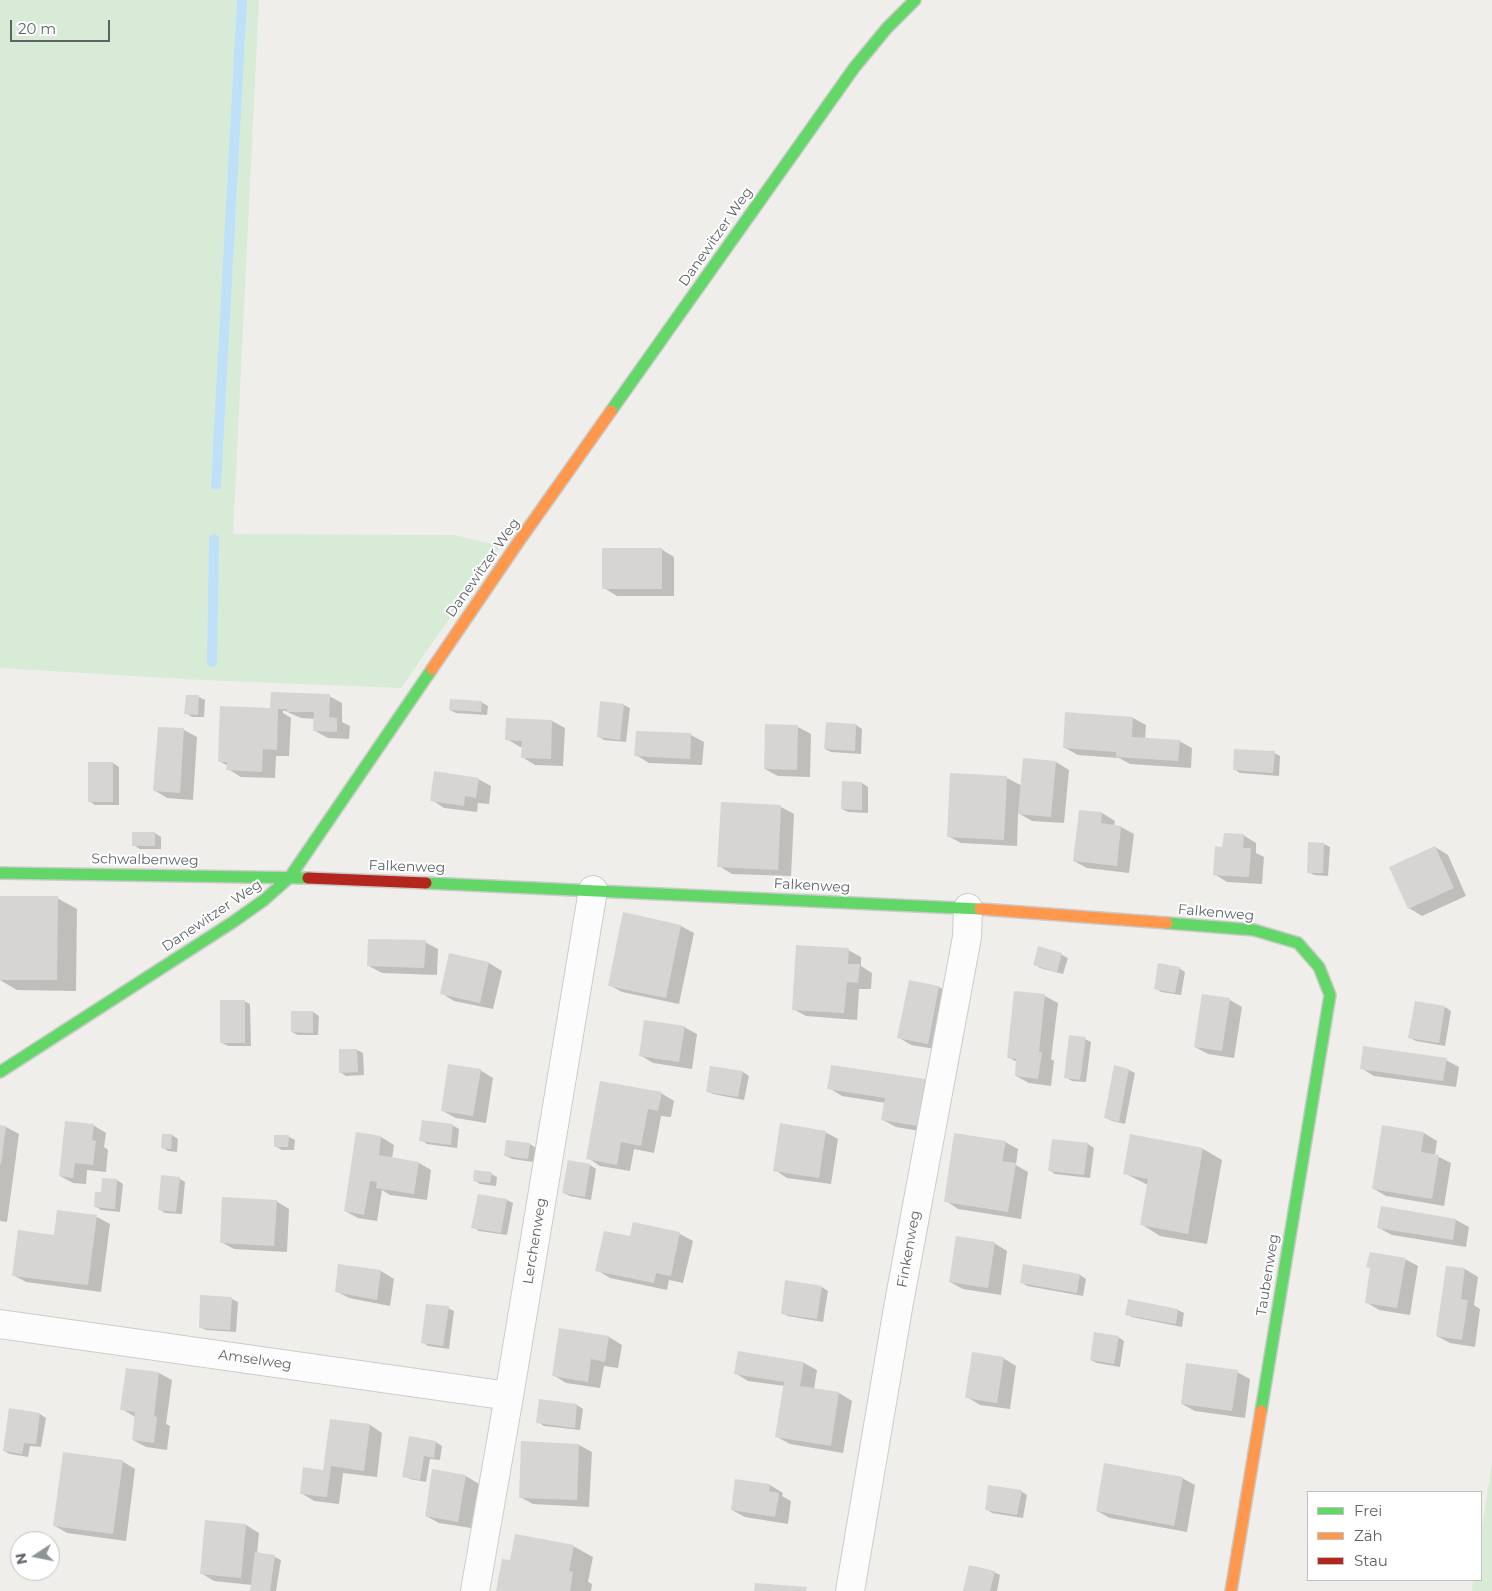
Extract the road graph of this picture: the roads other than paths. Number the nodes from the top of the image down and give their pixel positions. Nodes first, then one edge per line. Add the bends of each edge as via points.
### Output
1 (914, 0) edge
2 (0, 873) edge
3 (290, 877) junction
4 (593, 890) junction
5 (968, 908) junction
6 (1319, 966) joint
7 (0, 1072) edge
8 (0, 1324) edge
9 (509, 1396) junction
10 (475, 1591) edge
11 (850, 1591) edge
12 (1231, 1591) edge

1 - 3 street, Danewitzer Weg via 854,68 517,544
2 - 3 street, Schwalbenweg
3 - 4 street, Falkenweg
3 - 7 street, Danewitzer Weg via 233,922
4 - 5 street, Falkenweg
4 - 9 street, Lerchenweg
5 - 6 street, Falkenweg via 1254,930 1298,943
5 - 11 street, Finkenweg via 967,937 898,1308
6 - 12 street, Taubenweg via 1330,995
8 - 9 street, Amselweg
9 - 10 street, Lerchenweg

